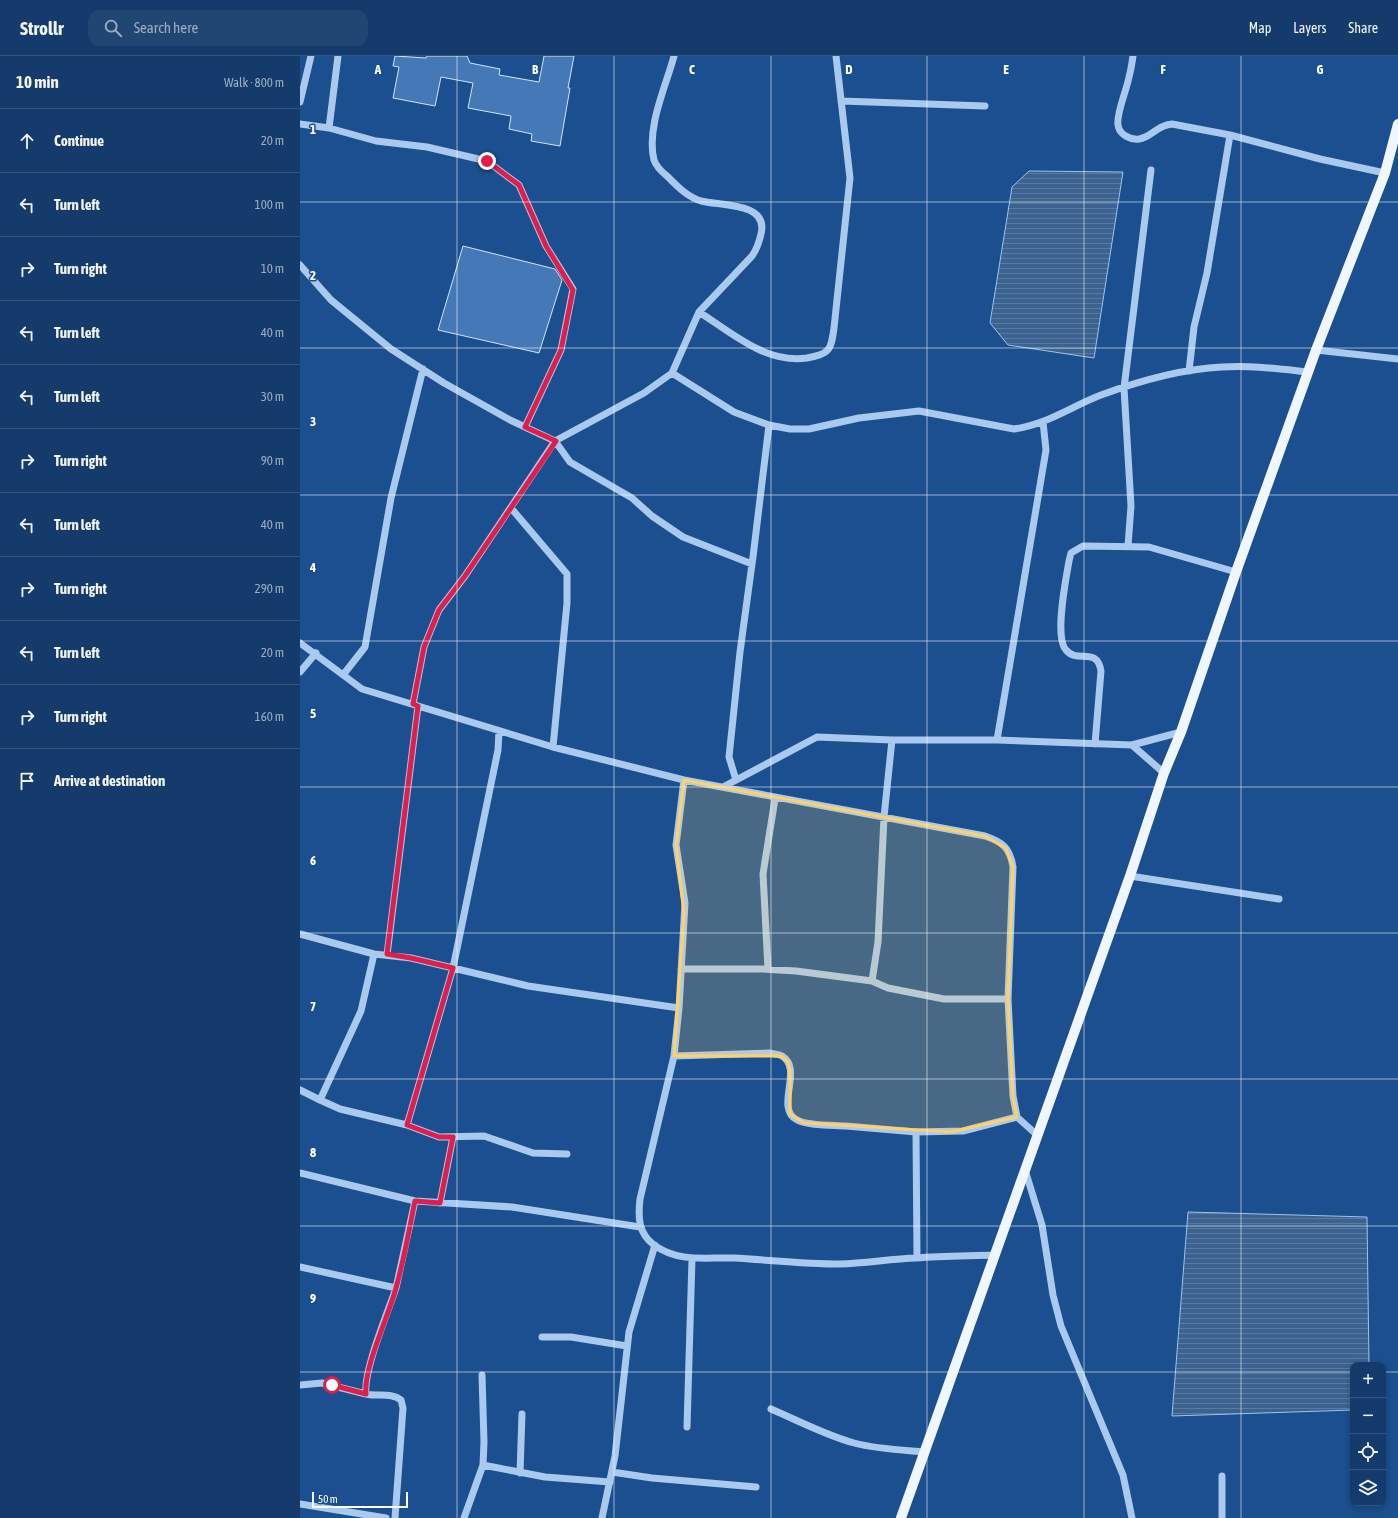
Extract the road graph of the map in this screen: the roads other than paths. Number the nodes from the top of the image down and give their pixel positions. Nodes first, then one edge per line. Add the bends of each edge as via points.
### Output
1 (311, 56) edge
2 (338, 56) edge
3 (674, 56) edge
4 (836, 56) edge
5 (1133, 56) edge
6 (841, 101) junction
7 (300, 102) edge
8 (985, 106) dead end
9 (300, 124) edge
10 (1398, 124) edge
11 (329, 128) junction
12 (1230, 135) junction
13 (1151, 170) dead end
14 (1385, 173) junction
15 (300, 265) edge
16 (699, 312) junction
17 (1316, 350) junction
18 (1398, 359) edge
19 (423, 369) junction
20 (1189, 371) junction
21 (1309, 372) junction
22 (672, 373) junction
23 (1124, 388) junction
24 (1043, 422) junction
25 (769, 425) junction
26 (525, 427) junction
27 (556, 441) junction
28 (511, 508) junction
29 (1128, 546) junction
30 (752, 564) junction
31 (1236, 572) junction
32 (300, 643) edge
33 (316, 653) junction
34 (300, 672) edge
35 (343, 674) junction
36 (413, 704) junction
37 (499, 731) junction
38 (1181, 732) junction
39 (892, 740) junction
40 (997, 740) junction
41 (1095, 744) junction
42 (1132, 745) junction
43 (553, 747) junction
44 (1164, 772) junction
45 (684, 780) junction
46 (736, 780) junction
47 (723, 787) junction
48 (775, 798) junction
49 (884, 817) junction
50 (1130, 876) junction
51 (1279, 899) dead end
52 (300, 934) edge
53 (374, 954) junction
54 (387, 954) junction
55 (453, 968) junction
56 (681, 969) junction
57 (768, 969) junction
58 (872, 981) junction
59 (1008, 999) junction
60 (678, 1008) junction
61 (674, 1056) junction
62 (300, 1090) edge
63 (320, 1100) junction
64 (1018, 1117) junction
65 (407, 1125) junction
66 (916, 1132) junction
67 (1037, 1135) junction
68 (453, 1137) junction
69 (567, 1154) dead end
70 (1025, 1169) junction
71 (300, 1173) edge
72 (415, 1201) junction
73 (440, 1203) junction
74 (640, 1226) junction
75 (654, 1245) junction
76 (995, 1255) junction
77 (918, 1257) junction
78 (692, 1259) junction
79 (300, 1267) edge
80 (396, 1288) junction
81 (542, 1337) dead end
82 (627, 1346) junction
83 (482, 1375) dead end
84 (300, 1385) edge
85 (366, 1394) junction
86 (771, 1409) dead end
87 (522, 1414) dead end
88 (687, 1427) dead end
89 (924, 1452) junction
90 (483, 1465) junction
91 (612, 1472) junction
92 (520, 1473) junction
93 (1222, 1476) dead end
94 (610, 1482) junction
95 (756, 1487) dead end
96 (300, 1504) edge
97 (386, 1518) edge
98 (395, 1518) edge
99 (464, 1518) edge
100 (602, 1518) edge
101 (901, 1518) edge
102 (1132, 1518) edge
103 (1222, 1518) edge

1 - 7 street
2 - 11 street
3 - 16 street via 652,136 654,161 688,195 701,201 756,213 763,228 758,248 752,256
4 - 6 street
5 - 12 street via 1119,118 1121,132 1138,139 1146,137 1157,128 1172,124
6 - 8 street
6 - 16 street via 850,178 834,328 828,351 822,356 784,359 752,347
9 - 11 street
10 - 14 main road
11 - 26 street via 376,141 427,147 487,161 519,185 546,246 573,290 561,350
12 - 14 street
12 - 20 street via 1207,273 1194,327
13 - 23 street
14 - 17 main road
15 - 19 street via 331,300 391,348
16 - 22 street
17 - 18 street
17 - 21 main road
19 - 26 street
19 - 35 street via 391,498 365,647
20 - 21 street via 1253,366
20 - 23 street
21 - 31 main road
22 - 25 street via 734,412
22 - 27 street via 644,393
23 - 24 street via 1085,401
23 - 29 street via 1131,506
24 - 25 street via 1014,428 919,411 859,418 809,429
24 - 40 street via 1046,450
25 - 30 street
26 - 27 street
27 - 28 street
27 - 30 street via 570,462 632,498 682,537
28 - 36 street via 439,610 424,647
28 - 43 street via 567,574 567,602
29 - 31 street via 1162,550
29 - 41 street via 1083,546 1071,553 1068,561 1061,620 1062,642 1065,650 1071,654 1096,658 1100,662
30 - 46 street via 729,757
31 - 38 main road
32 - 33 street
33 - 34 street
33 - 35 street
35 - 36 street via 362,689
36 - 37 street
36 - 54 street via 418,706
37 - 43 street
37 - 55 street via 498,750
38 - 42 street
38 - 44 main road
39 - 40 street
39 - 46 street via 817,737
39 - 49 street
40 - 41 street
41 - 42 street
42 - 44 street
43 - 45 street
44 - 50 main road
45 - 47 street
45 - 56 street via 676,845 685,903
46 - 47 street
47 - 48 street
48 - 49 street
48 - 57 street via 763,874
49 - 58 street via 878,942
49 - 59 street via 985,836 996,840 1011,855 1013,867
50 - 51 street
50 - 67 main road
52 - 53 street
53 - 54 street
53 - 63 street via 361,1012
54 - 55 street
55 - 60 street via 528,986
55 - 65 street
56 - 57 street
56 - 60 street
57 - 58 street
58 - 59 street via 888,988 939,998
59 - 64 street via 1013,1096
60 - 61 street
61 - 66 street via 770,1053 781,1056 788,1062 788,1100 790,1114 796,1120
61 - 74 street via 640,1199
62 - 63 street
63 - 65 street via 340,1110
64 - 66 street via 963,1132
64 - 67 street
65 - 68 street via 439,1137
66 - 77 street
67 - 70 main road
68 - 69 street via 484,1136 533,1153
68 - 73 street
70 - 76 main road
70 - 102 street via 1042,1225 1053,1295 1061,1326 1123,1475
71 - 72 street
72 - 73 street
72 - 80 street
73 - 74 street via 512,1207
74 - 75 street
75 - 78 street via 675,1255
75 - 82 street via 637,1298
76 - 77 street
76 - 89 main road
77 - 78 street via 838,1264 731,1258
78 - 88 street
79 - 80 street
80 - 85 street via 370,1367 365,1387
81 - 82 street via 571,1337
82 - 91 street
83 - 90 street
84 - 85 street via 322,1383
85 - 98 street via 395,1396 401,1400
86 - 89 street via 832,1436 855,1443
87 - 92 street
89 - 101 main road
90 - 92 street
90 - 99 street
91 - 94 street
91 - 95 street
92 - 94 street
93 - 103 street
94 - 100 street
96 - 97 street

